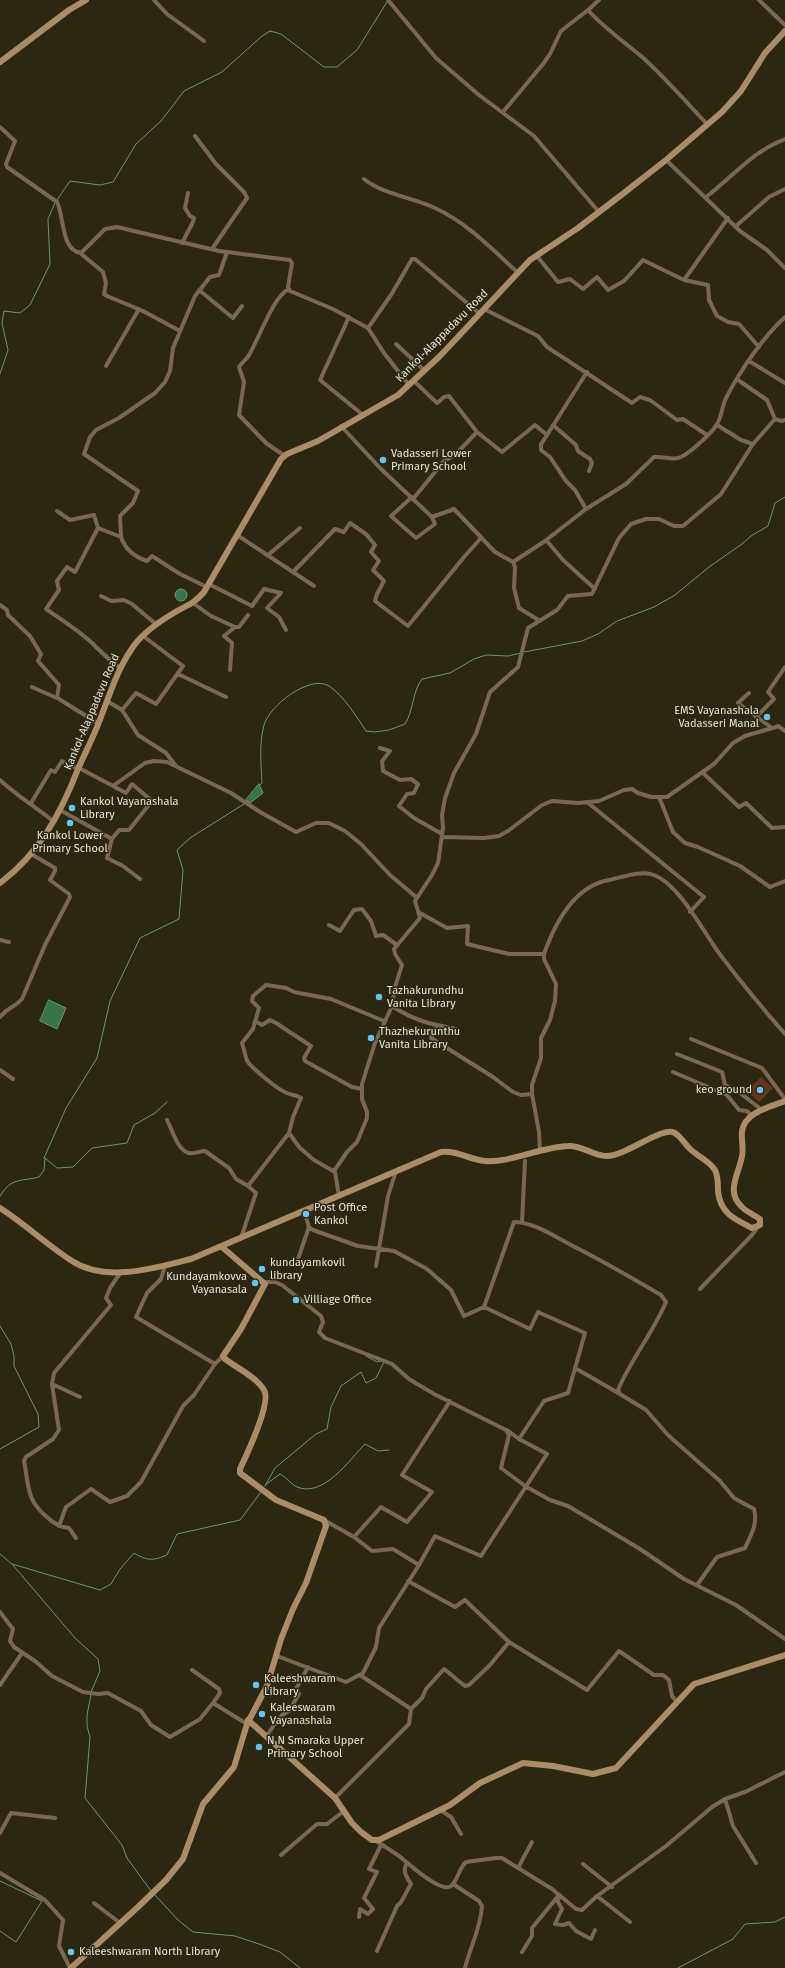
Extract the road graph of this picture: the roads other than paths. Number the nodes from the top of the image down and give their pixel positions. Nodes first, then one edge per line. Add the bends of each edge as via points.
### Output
1 (86, 0) edge
2 (154, 0) edge
3 (388, 0) edge
4 (599, 0) edge
5 (759, 0) edge
6 (588, 10) junction
7 (785, 25) edge
8 (785, 31) edge
9 (204, 41) dead end
10 (0, 62) edge
11 (503, 112) junction
12 (707, 124) junction
13 (0, 127) edge
14 (195, 136) dead end
15 (785, 139) edge
16 (666, 160) junction
17 (364, 179) dead end
18 (785, 189) edge
19 (188, 192) dead end
20 (706, 197) junction
21 (599, 212) junction
22 (728, 218) junction
23 (736, 226) junction
24 (182, 242) junction
25 (212, 249) junction
26 (79, 252) junction
27 (227, 252) junction
28 (536, 255) junction
29 (785, 268) edge
30 (517, 272) junction
31 (684, 280) junction
32 (289, 289) junction
33 (199, 290) junction
34 (242, 306) dead end
35 (139, 309) junction
36 (482, 311) junction
37 (348, 317) junction
38 (785, 317) edge
39 (368, 328) junction
40 (180, 331) junction
41 (396, 344) dead end
42 (759, 347) junction
43 (749, 361) junction
44 (106, 366) dead end
45 (425, 371) junction
46 (587, 372) junction
47 (738, 380) junction
48 (411, 383) junction
49 (785, 383) edge
50 (363, 415) junction
51 (775, 420) junction
52 (784, 422) edge
53 (553, 425) junction
54 (717, 425) junction
55 (342, 426) junction
56 (477, 432) junction
57 (707, 435) junction
58 (547, 436) junction
59 (753, 444) junction
60 (285, 456) junction
61 (589, 471) dead end
62 (412, 498) junction
63 (586, 509) junction
64 (57, 511) dead end
65 (432, 517) junction
66 (98, 528) junction
67 (300, 528) dead end
68 (236, 534) junction
69 (121, 537) junction
70 (481, 538) junction
71 (546, 540) junction
72 (268, 555) junction
73 (513, 562) junction
74 (294, 571) junction
75 (208, 586) junction
76 (314, 586) dead end
77 (595, 589) junction
78 (101, 596) dead end
79 (193, 603) junction
80 (0, 605) edge
81 (248, 615) dead end
82 (540, 621) junction
83 (157, 625) junction
84 (235, 627) junction
85 (286, 630) dead end
86 (143, 636) junction
87 (785, 667) edge
88 (120, 668) junction
89 (230, 670) dead end
90 (178, 674) junction
91 (32, 687) dead end
92 (749, 693) dead end
93 (226, 697) dead end
94 (57, 698) junction
95 (107, 701) junction
96 (122, 710) junction
97 (756, 717) junction
98 (99, 724) junction
99 (772, 728) junction
100 (785, 731) edge
101 (380, 748) dead end
102 (178, 767) junction
103 (79, 768) junction
104 (702, 772) junction
105 (0, 780) edge
106 (113, 786) junction
107 (659, 797) junction
108 (587, 802) junction
109 (31, 803) junction
110 (60, 810) junction
111 (54, 822) junction
112 (785, 827) edge
113 (442, 836) junction
114 (112, 839) junction
115 (31, 854) junction
116 (140, 879) dead end
117 (785, 881) edge
118 (0, 883) edge
119 (416, 898) junction
120 (690, 912) junction
121 (420, 913) junction
122 (329, 925) dead end
123 (0, 940) edge
124 (9, 942) dead end
125 (397, 945) junction
126 (544, 954) junction
127 (392, 1006) junction
128 (0, 1017) edge
129 (384, 1020) junction
130 (255, 1021) junction
131 (785, 1034) edge
132 (691, 1039) dead end
133 (677, 1054) dead end
134 (247, 1055) dead end
135 (247, 1061) junction
136 (0, 1070) edge
137 (673, 1072) dead end
138 (13, 1079) dead end
139 (362, 1089) junction
140 (532, 1094) junction
141 (785, 1100) edge
142 (762, 1110) junction
143 (752, 1116) junction
144 (167, 1120) dead end
145 (289, 1133) junction
146 (540, 1150) junction
147 (525, 1161) dead end
148 (396, 1170) junction
149 (334, 1171) junction
150 (248, 1186) junction
151 (339, 1196) junction
152 (0, 1208) edge
153 (304, 1211) junction
154 (522, 1222) junction
155 (309, 1227) junction
156 (757, 1228) junction
157 (241, 1238) junction
158 (222, 1247) junction
159 (378, 1250) junction
160 (297, 1262) dead end
161 (166, 1266) junction
162 (376, 1266) dead end
163 (120, 1272) junction
164 (264, 1282) junction
165 (700, 1289) dead end
166 (484, 1307) junction
167 (223, 1356) junction
168 (215, 1364) junction
169 (575, 1368) junction
170 (52, 1384) junction
171 (620, 1394) junction
172 (80, 1397) dead end
173 (450, 1401) junction
174 (506, 1430) junction
175 (519, 1439) junction
176 (525, 1486) junction
177 (324, 1520) junction
178 (59, 1526) junction
179 (354, 1537) junction
180 (76, 1538) dead end
181 (419, 1565) junction
182 (408, 1581) junction
183 (697, 1585) junction
184 (0, 1612) edge
185 (785, 1639) edge
186 (509, 1642) junction
187 (22, 1653) junction
188 (785, 1655) edge
189 (277, 1656) junction
190 (308, 1667) junction
191 (192, 1670) dead end
192 (360, 1674) junction
193 (0, 1685) edge
194 (677, 1702) junction
195 (213, 1703) junction
196 (411, 1709) junction
197 (248, 1722) junction
198 (266, 1736) junction
199 (785, 1772) edge
200 (335, 1798) junction
201 (725, 1799) junction
202 (440, 1810) junction
203 (344, 1811) junction
204 (55, 1818) dead end
205 (0, 1833) edge
206 (461, 1834) dead end
207 (376, 1840) junction
208 (532, 1842) dead end
209 (381, 1845) junction
210 (281, 1855) dead end
211 (408, 1863) junction
212 (756, 1863) dead end
213 (583, 1864) dead end
214 (518, 1868) junction
215 (0, 1873) edge
216 (453, 1884) junction
217 (612, 1887) junction
218 (559, 1895) junction
219 (597, 1896) junction
220 (94, 1903) dead end
221 (359, 1917) dead end
222 (630, 1922) dead end
223 (120, 1923) junction
224 (595, 1930) dead end
225 (377, 1951) dead end
226 (522, 1952) dead end
227 (70, 1968) edge
228 (465, 1968) edge

1 - 10 main road
2 - 9 street via 167,14
3 - 11 street via 436,58
4 - 6 street
5 - 7 street
6 - 11 street via 561,31 543,64
6 - 12 street via 600,24 612,31 662,76
8 - 12 main road, Kankol-Alappadavu Road via 765,53 741,92
11 - 21 street via 534,136
12 - 16 main road, Kankol-Alappadavu Road
13 - 26 street via 15,141 6,164 8,169 56,201 70,245 74,251
14 - 25 street via 247,198
15 - 20 street via 754,155
16 - 20 street
16 - 21 main road, Kankol-Alappadavu Road
17 - 30 street via 378,188 436,208 468,229
18 - 23 street via 769,197
19 - 24 street via 185,208 194,218
20 - 22 street
21 - 28 main road, Kankol-Alappadavu Road
22 - 23 street
22 - 31 street
23 - 29 street
24 - 25 street
24 - 26 street via 117,228 105,229
25 - 27 street
26 - 35 street via 103,272 106,283 104,294
27 - 32 street via 290,260 292,263
27 - 33 street via 220,275 210,277
28 - 30 main road, Kankol-Alappadavu Road
28 - 31 street via 558,282 570,279 583,289 597,277 608,290 624,281 643,260
30 - 36 main road, Kankol-Alappadavu Road
31 - 42 street via 708,285 709,300 717,316 739,324
32 - 37 street
32 - 60 street via 282,292 249,356 239,367 244,382 240,415 266,443
33 - 34 street via 233,318
33 - 40 street
35 - 40 street
35 - 44 street
36 - 39 street via 412,259
36 - 45 main road, Kankol-Alappadavu Road
36 - 46 street via 538,336 547,347
37 - 39 street
37 - 50 street via 320,380
38 - 42 street
39 - 48 street via 384,353
40 - 69 street via 165,382 155,393 119,418 96,430 85,447 84,454 138,491 133,503 120,516
41 - 45 street
42 - 43 street
43 - 47 street
43 - 49 street
45 - 48 main road, Kankol-Alappadavu Road
46 - 53 street
46 - 57 street via 632,404 640,397 650,400 677,420 683,419
47 - 51 street via 767,400
47 - 54 street via 726,398
48 - 50 main road, Kankol-Alappadavu Road via 398,395
48 - 56 street via 437,403 449,396
50 - 55 main road, Kankol-Alappadavu Road
51 - 52 street
51 - 59 street
53 - 58 street
53 - 61 street via 576,445 578,451 590,459 592,463
54 - 57 street
54 - 59 street via 741,440
55 - 60 main road, Kankol-Alappadavu Road via 318,441
55 - 62 street via 381,469
56 - 58 street via 502,452 535,425
56 - 62 street via 454,455 444,461
57 - 63 street via 681,457 654,457 626,484
58 - 63 street via 541,444 541,450 575,490
59 - 77 street via 721,494 683,526 674,526 659,519 646,519 631,524 619,538
60 - 68 main road, Kankol-Alappadavu Road
62 - 65 street
62 - 65 street via 391,516 416,538 435,524
63 - 71 street
64 - 66 street via 70,520 94,515
65 - 70 street via 454,509
66 - 69 street
66 - 88 street via 75,572 67,567 57,582 59,590 46,609
67 - 72 street
68 - 72 street
68 - 75 main road, Kankol-Alappadavu Road
69 - 75 street via 124,546 141,559 147,561 152,556 180,574
70 - 73 street via 495,552
70 - 74 street via 408,626 375,600 384,581 373,570 379,561 370,552 375,545 366,534 350,523 344,532 335,529
71 - 73 street
71 - 77 street via 567,564
72 - 74 street
73 - 82 street via 514,588 519,608
74 - 76 street
75 - 79 main road, Kankol-Alappadavu Road
75 - 85 street via 252,606 264,589 281,593 267,608 279,617
77 - 82 street via 592,594 568,596 557,610
78 - 83 street via 111,601 124,600 132,604
79 - 83 main road, Kankol-Alappadavu Road
79 - 84 street via 211,616
80 - 94 street via 30,636 41,654 38,661 59,685
81 - 84 street via 239,627
82 - 113 street via 528,628 518,667 490,692 476,734 454,773 445,798
83 - 86 main road, Kankol-Alappadavu Road
84 - 89 street via 224,636 232,642
86 - 88 main road, Kankol-Alappadavu Road
86 - 90 street via 183,666
87 - 97 street via 768,692 774,699
88 - 95 main road, Kankol-Alappadavu Road
90 - 93 street
90 - 96 street via 156,704 136,693
91 - 94 street
92 - 97 street via 738,703
94 - 98 street
95 - 96 street
95 - 98 main road, Kankol-Alappadavu Road
96 - 102 street via 138,735 166,753
97 - 99 street
98 - 103 main road, Kankol-Alappadavu Road
99 - 100 street via 778,726
99 - 104 street via 745,736 733,743 714,764
101 - 113 street via 390,751 382,761 383,772 400,780 411,779 418,784 414,793 407,794 399,806
102 - 106 street via 167,762 154,761 141,766
102 - 119 street via 231,793 296,832 316,823 329,823 345,831
103 - 106 street
103 - 109 street via 62,761 55,772 51,770
103 - 110 main road, Kankol-Alappadavu Road
104 - 107 street via 667,797
104 - 112 street via 740,807 746,803 772,828
105 - 109 street via 21,799
106 - 114 street via 126,793 132,784 152,801 130,830 119,830
107 - 108 street via 651,798 632,789 604,800
107 - 117 street via 673,832 685,843 740,866 770,887
108 - 113 street via 552,801 542,805 499,836
108 - 120 street via 704,898
109 - 111 street
110 - 111 main road, Kankol-Alappadavu Road
110 - 114 street
111 - 115 main road, Kankol-Alappadavu Road
113 - 119 street via 438,863
114 - 116 street via 107,858
115 - 118 main road, Kankol-Alappadavu Road via 15,872
115 - 128 street via 55,868 50,882 70,897 45,945 22,999
119 - 121 street
120 - 126 street via 674,889 656,876 647,873 605,880 578,896 567,910
120 - 131 street via 724,960
121 - 125 street via 416,925
121 - 126 street via 447,928 468,926 467,944 509,954
122 - 125 street via 340,931 354,910 362,909 371,921 376,936 383,935
123 - 124 street
125 - 127 street via 394,949 395,954 402,965
126 - 140 street via 556,984 555,1001 550,1020 541,1038 540,1058
127 - 129 street
127 - 140 street via 422,1022 456,1029 449,1034 435,1029 431,1038 513,1092 521,1096
129 - 130 street via 332,999 266,985 253,996 252,1001 259,1008
129 - 139 street
130 - 135 street via 250,1035 242,1043
130 - 139 street via 262,1025 270,1020 276,1023 311,1046 304,1058 305,1061 352,1087
132 - 141 street via 762,1068
133 - 142 street via 722,1072 725,1085
134 - 135 street
135 - 145 street via 273,1086 301,1098
136 - 138 street
137 - 143 street via 727,1095 739,1110 747,1111
139 - 149 street via 367,1118 357,1142
140 - 146 street
141 - 142 main road
142 - 143 main road
143 - 156 main road via 742,1130 742,1156 733,1186 738,1204 760,1219
144 - 150 street via 180,1147 193,1153 205,1151 229,1168 236,1179
145 - 149 street via 300,1148 314,1160
145 - 150 street
146 - 148 main road via 494,1161 476,1160 448,1151
146 - 156 main road via 576,1146 606,1156 624,1153 661,1133 671,1131 716,1171 719,1202 730,1216 752,1228
147 - 154 street
148 - 151 main road
148 - 159 street via 388,1196
149 - 151 street
150 - 157 street via 256,1192
151 - 153 main road
152 - 163 main road via 73,1262 95,1270
153 - 155 street
153 - 157 main road
154 - 166 street via 514,1222
154 - 171 street via 614,1267 664,1298 666,1302 662,1313 622,1381 618,1390
155 - 159 street via 344,1241
155 - 160 street
156 - 165 street
157 - 158 main road
158 - 161 main road
158 - 164 main road
159 - 162 street
159 - 166 street via 394,1251 427,1270 451,1290 464,1316
161 - 163 main road
161 - 168 street via 161,1278 147,1293 136,1317
163 - 170 street via 106,1298 111,1305 54,1373
164 - 167 main road via 263,1290
164 - 173 street via 282,1285 321,1316 323,1322 319,1332 325,1338 392,1364 409,1379
166 - 169 street via 530,1329 538,1312 585,1333
167 - 168 street
167 - 177 main road via 262,1387 266,1396 261,1420 240,1473 276,1500
168 - 178 street via 194,1395 183,1406 141,1482 127,1496 110,1502 91,1489 66,1507
169 - 171 street
169 - 175 street via 568,1393 544,1402
170 - 172 street
170 - 178 street via 60,1430 53,1439 24,1461 29,1493 36,1508
171 - 183 street via 646,1410 669,1436 720,1481 734,1498 754,1510 754,1527 745,1548 717,1557
173 - 174 street
173 - 179 street via 402,1475 432,1492 407,1522 381,1507
174 - 175 street
174 - 176 street via 509,1435 501,1468
175 - 176 street via 547,1454
176 - 181 street via 481,1556 435,1536
176 - 183 street via 550,1500 568,1506
177 - 179 street
177 - 189 main road via 326,1526
178 - 180 street via 69,1528
179 - 181 street via 372,1550 394,1550
181 - 182 street
182 - 186 street via 455,1607 465,1600
182 - 192 street via 379,1628 376,1647 363,1673
183 - 185 street via 736,1605
184 - 187 street via 13,1629 10,1641
186 - 194 street via 587,1690 619,1650 654,1675 663,1675 670,1680 672,1696
186 - 196 street via 469,1685 466,1686 444,1669
187 - 193 street
187 - 195 street via 67,1685 83,1692 108,1693 141,1711 151,1725 170,1737 200,1719
188 - 194 main road via 694,1684
189 - 190 street
189 - 197 main road via 267,1686
190 - 192 street via 346,1682
190 - 198 street via 296,1690 299,1694 289,1711 282,1715
191 - 195 street via 219,1689 220,1693
192 - 196 street
194 - 202 main road via 616,1768 593,1774 523,1763 480,1783
195 - 197 street
196 - 200 street via 408,1724
197 - 198 main road
197 - 223 main road via 234,1767 203,1804 183,1859 166,1880
198 - 200 main road
199 - 201 street
200 - 203 main road
201 - 212 street via 733,1826
201 - 217 street
202 - 206 street via 451,1817
202 - 207 main road
203 - 207 main road via 361,1832
203 - 210 street via 327,1824 317,1824
204 - 205 street via 11,1813
207 - 209 street
208 - 214 street
209 - 211 street
209 - 221 street via 369,1869 377,1872 364,1898 373,1909 368,1914 360,1909
211 - 216 street via 441,1886 448,1887
211 - 225 street via 404,1867 404,1873 411,1884 402,1902 397,1906
213 - 217 street
214 - 216 street via 500,1858 467,1862
214 - 218 street
215 - 227 street via 45,1900 63,1920 59,1946
216 - 228 street via 479,1901 482,1906 476,1937 469,1950
217 - 219 street
218 - 219 street via 579,1910
218 - 224 street via 558,1902 562,1909 554,1924 569,1923 576,1931 591,1939
218 - 226 street via 532,1928 532,1936
219 - 222 street
220 - 223 street
223 - 227 main road

